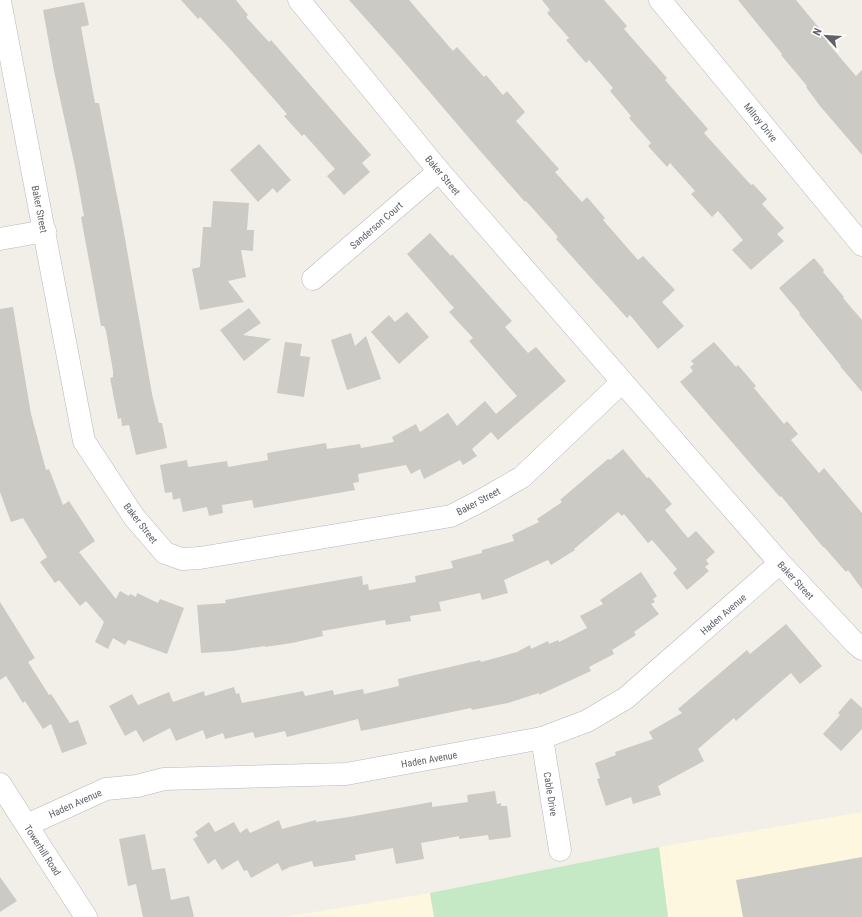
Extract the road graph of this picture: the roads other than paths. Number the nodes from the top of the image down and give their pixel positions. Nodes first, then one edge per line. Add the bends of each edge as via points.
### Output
1 (299, 0) edge
2 (660, 0) edge
3 (0, 1) edge
4 (439, 171) junction
5 (45, 231) junction
6 (0, 239) edge
7 (862, 245) edge
8 (313, 279) dead end
9 (622, 382) junction
10 (780, 563) junction
11 (862, 649) edge
12 (542, 738) junction
13 (0, 784) edge
14 (27, 825) junction
15 (560, 850) dead end
16 (86, 917) edge

1 - 4 street, Baker Street
2 - 7 street, Milroy Drive
3 - 5 street, Baker Street
4 - 8 street, Sanderson Court
4 - 9 street, Baker Street
5 - 6 street
5 - 9 street, Baker Street via 84,441 134,517 164,553 182,559 451,516 522,477
9 - 10 street, Baker Street
10 - 11 street, Baker Street
10 - 12 street, Haden Avenue via 626,698 587,721
12 - 14 street, Haden Avenue via 346,774 164,779 138,786 106,789
12 - 15 street, Cable Drive
13 - 14 street, Towerhill Road
14 - 16 street, Towerhill Road

